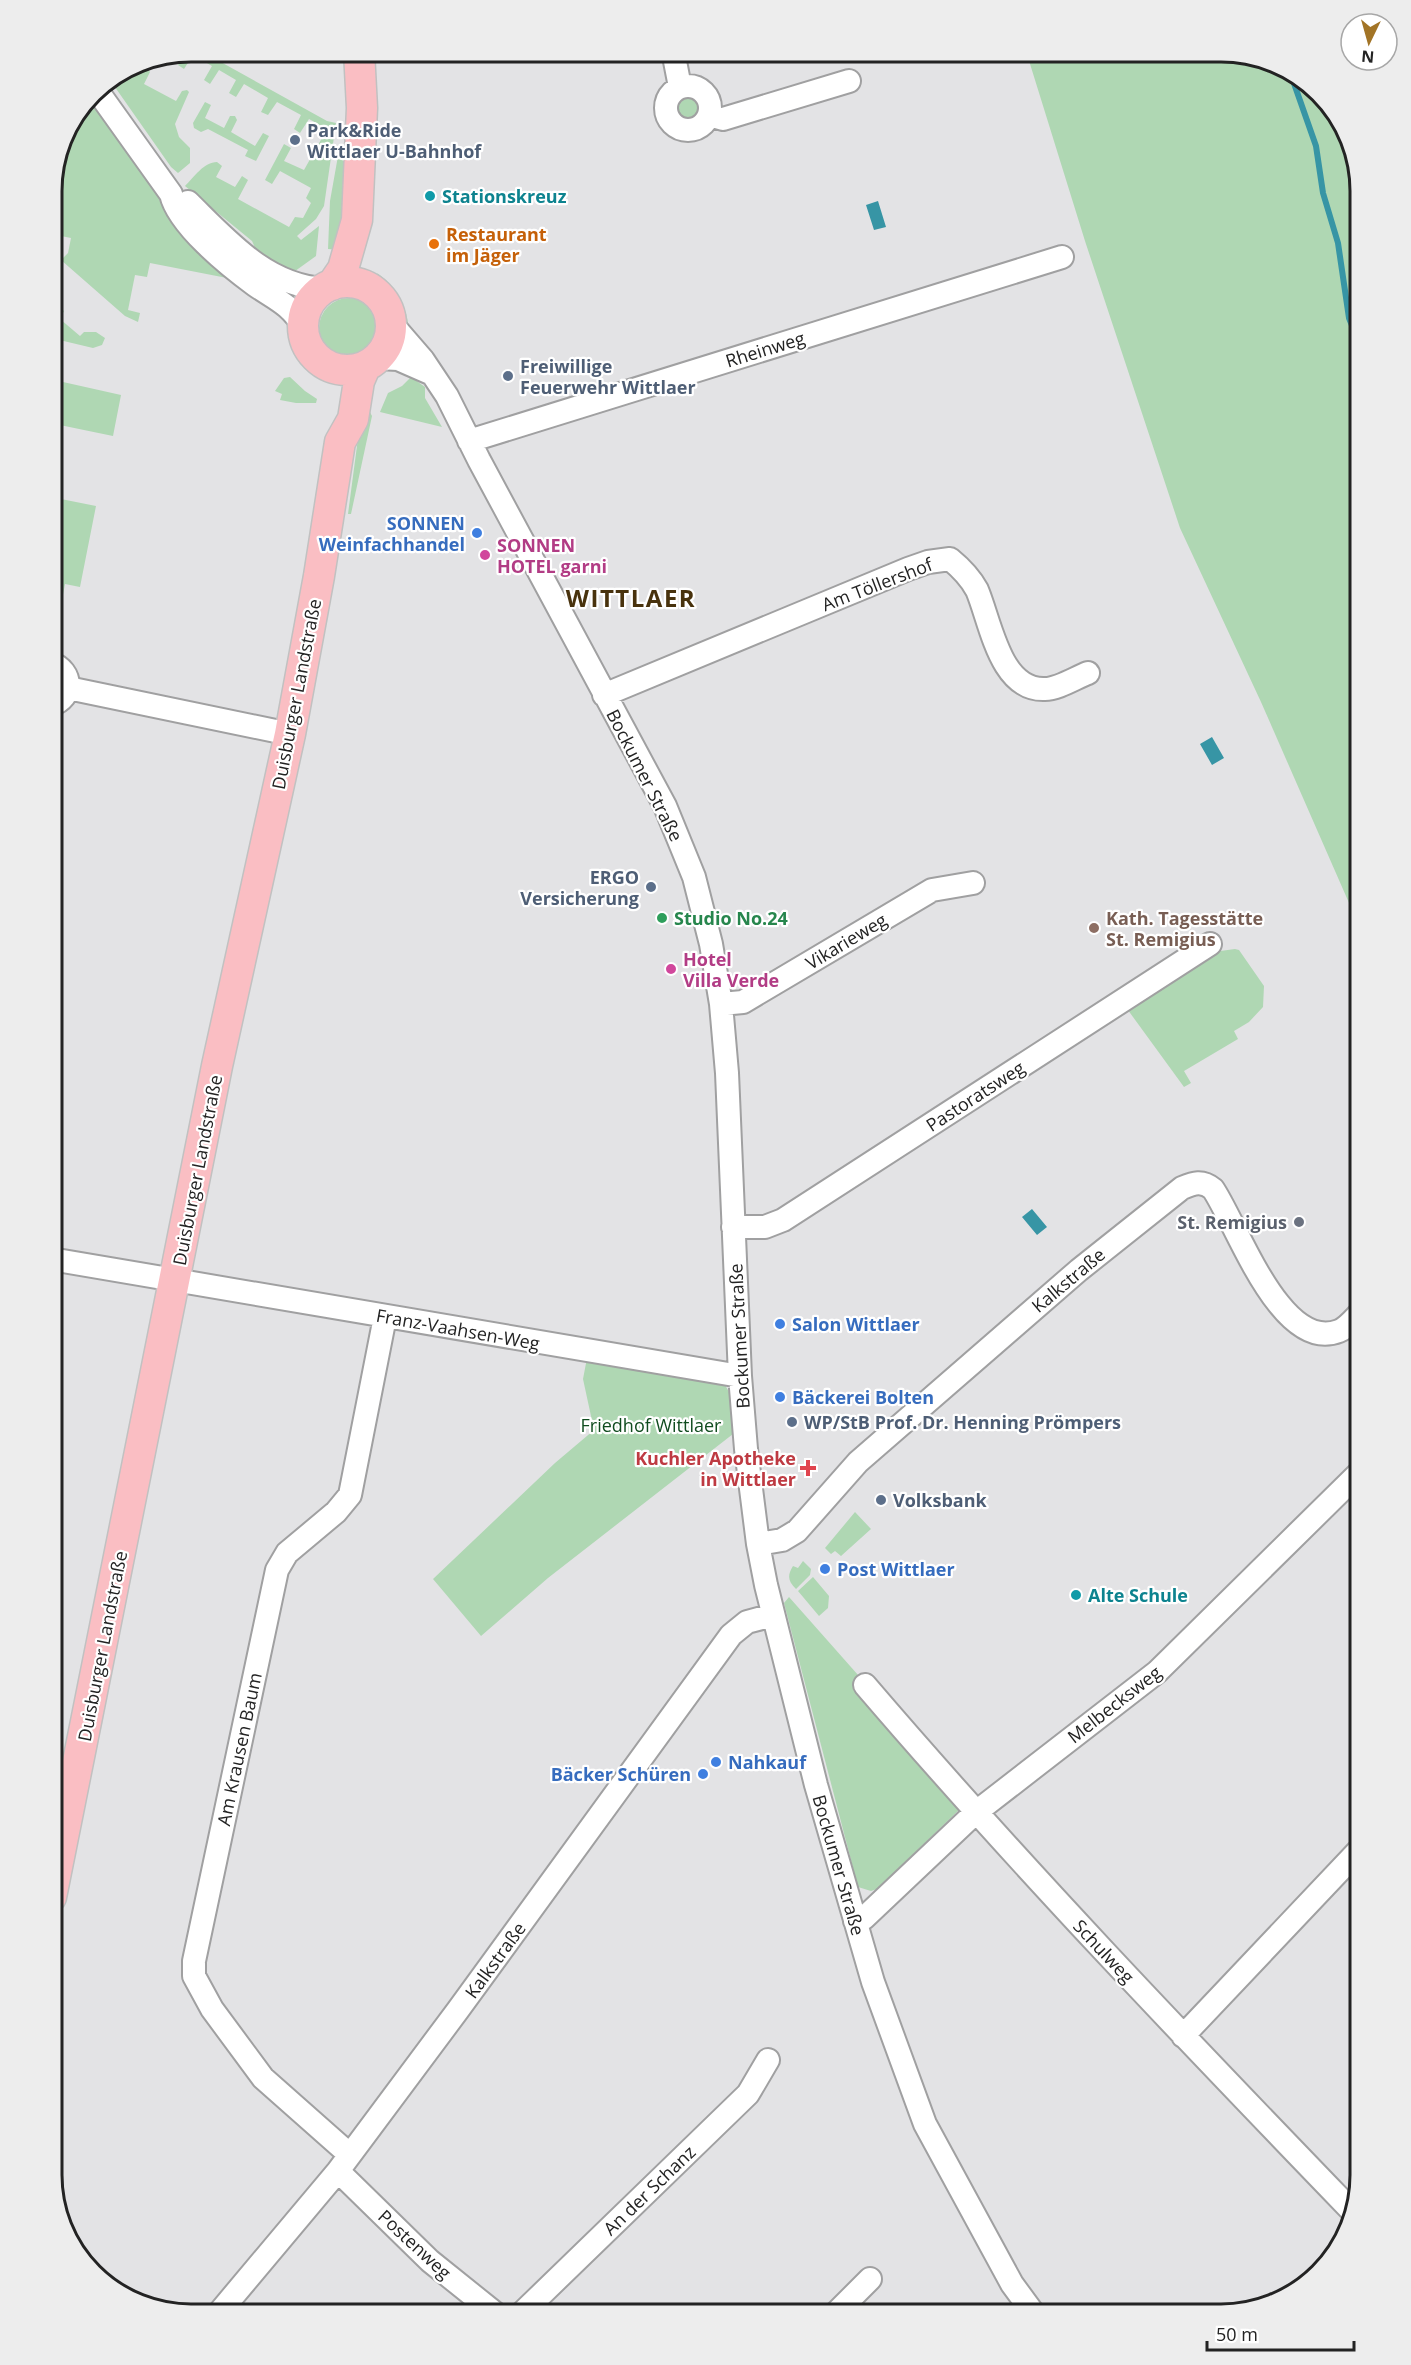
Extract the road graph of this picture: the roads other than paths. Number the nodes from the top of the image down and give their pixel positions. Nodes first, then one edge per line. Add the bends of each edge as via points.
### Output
1 (360, 62) edge
2 (675, 62) edge
3 (849, 81) dead end
4 (680, 87) junction
5 (101, 97) edge
6 (709, 115) junction
7 (171, 194) junction
8 (357, 220) junction
9 (1062, 257) dead end
10 (328, 287) junction
11 (372, 290) junction
12 (391, 323) junction
13 (303, 327) junction
14 (371, 363) junction
15 (327, 366) junction
16 (430, 373) junction
17 (468, 441) junction
18 (340, 442) junction
19 (62, 670) edge
20 (1088, 673) dead end
21 (68, 688) junction
22 (604, 695) junction
23 (62, 699) edge
24 (290, 734) junction
25 (973, 883) dead end
26 (1210, 944) dead end
27 (721, 1004) junction
28 (733, 1227) junction
29 (62, 1261) edge
30 (175, 1281) junction
31 (385, 1317) junction
32 (1350, 1322) edge
33 (740, 1376) junction
34 (1350, 1482) edge
35 (758, 1544) junction
36 (773, 1615) junction
37 (865, 1685) dead end
38 (975, 1813) junction
39 (62, 1842) edge
40 (1350, 1860) edge
41 (855, 1921) junction
42 (1183, 2036) junction
43 (768, 2060) dead end
44 (344, 2163) junction
45 (1346, 2205) edge
46 (870, 2279) dead end
47 (227, 2303) edge
48 (483, 2303) edge
49 (532, 2303) edge
50 (845, 2304) edge
51 (1027, 2304) edge

1 - 8 main road via 362,108
2 - 4 street
3 - 6 street via 723,119
4 - 6 street via 694,87 706,95
4 - 6 street via 666,103 672,124 693,129
5 - 7 street
7 - 10 street via 182,196 228,242 267,271 292,283
7 - 13 street via 180,215 216,253 295,312
8 - 10 main road via 343,269
8 - 11 main road via 367,246
9 - 17 street, Rheinweg
10 - 11 main road via 357,283
10 - 13 main road via 311,301
11 - 12 main road via 383,301
12 - 14 main road, Duisburger Landstraße via 387,346
12 - 16 street, Bockumer Straße
13 - 15 main road, Duisburger Landstraße via 311,352
14 - 15 main road via 348,370
14 - 16 street via 398,359
14 - 18 main road, Duisburger Landstraße via 359,381 353,419
15 - 18 main road, Duisburger Landstraße via 334,386 334,418
16 - 17 street, Bockumer Straße via 447,396
17 - 22 street, Bockumer Straße
18 - 24 main road, Duisburger Landstraße
19 - 21 street
20 - 22 street, Am Töllershof via 1047,689 1032,688 1018,681 1007,669 976,589 950,559 908,569
21 - 23 street
21 - 24 street
22 - 27 street, Bockumer Straße via 664,806 694,878
24 - 30 main road, Duisburger Landstraße via 217,1066
25 - 27 street, Vikarieweg via 932,890 743,1002
26 - 28 street, Pastoratsweg via 783,1220 765,1227
27 - 28 street, Bockumer Straße
28 - 33 street, Bockumer Straße
29 - 30 street, Franz-Vaahsen-Weg
30 - 31 street, Franz-Vaahsen-Weg
30 - 39 main road, Duisburger Landstraße
31 - 33 street, Franz-Vaahsen-Weg
31 - 44 street, Am Krausen Baum via 350,1495 336,1512 287,1553 277,1570 194,1961 194,1976 212,2008 263,2078
32 - 35 street, Kalkstraße via 1340,1331 1326,1334 1305,1329 1263,1282 1213,1189 1205,1183 1191,1184 1079,1269 858,1462 798,1532 782,1540
33 - 35 street, Bockumer Straße
34 - 38 street, Melbecksweg via 1157,1672
35 - 36 street, Bockumer Straße
36 - 41 street, Bockumer Straße
36 - 44 street, Kalkstraße via 747,1622 730,1635
37 - 38 street, Schulweg
38 - 41 street, Melbecksweg via 864,1918
38 - 42 street, Schulweg
40 - 42 street
41 - 51 street, Bockumer Straße via 925,2124
42 - 45 street, Schulweg
43 - 49 street, An der Schanz via 748,2094
44 - 47 street, Kalkstraße
44 - 48 street, Postenweg via 430,2261
46 - 50 street

